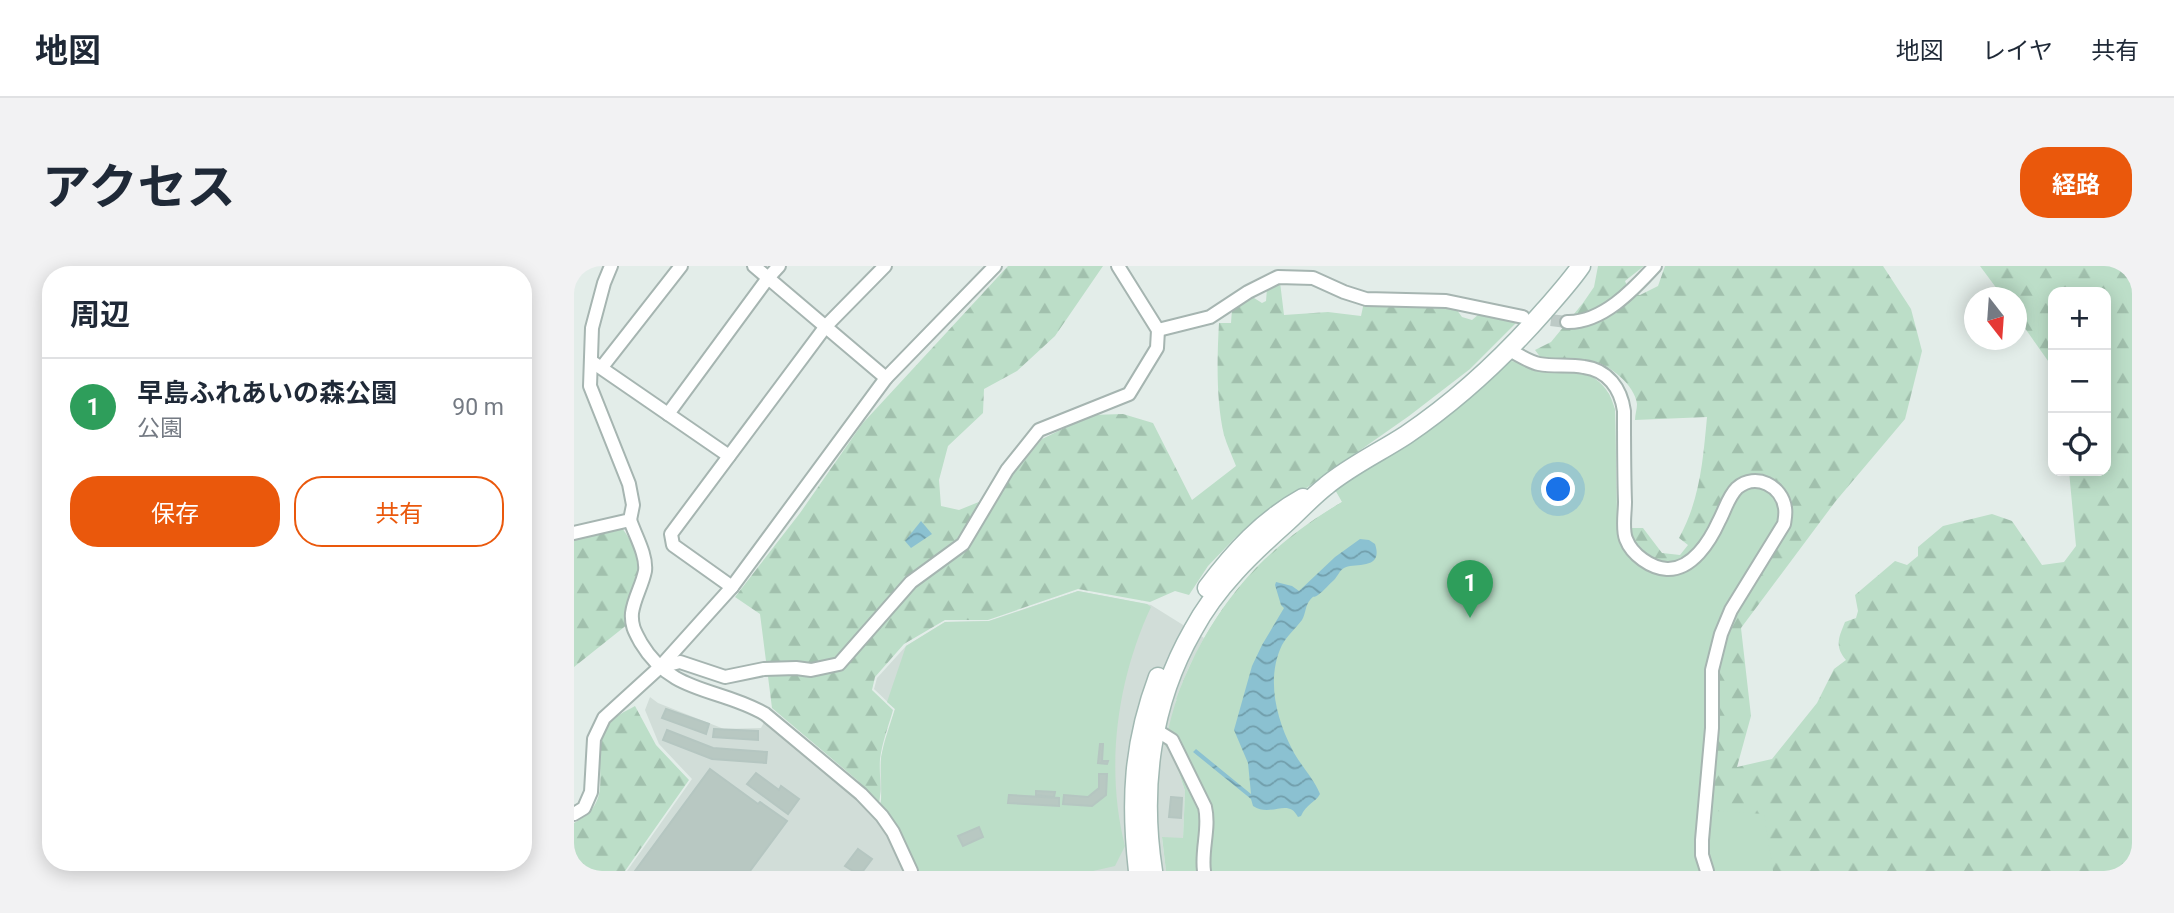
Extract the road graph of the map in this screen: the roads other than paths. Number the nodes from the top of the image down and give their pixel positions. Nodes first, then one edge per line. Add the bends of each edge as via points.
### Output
1 (611, 266) edge
2 (681, 266) edge
3 (754, 266) edge
4 (779, 266) edge
5 (885, 266) edge
6 (995, 266) edge
7 (1118, 266) edge
8 (1581, 266) edge
9 (1655, 266) edge
10 (768, 278) junction
11 (1523, 317) tunnel mouth
12 (1567, 322) tunnel mouth
13 (826, 326) junction
14 (1158, 330) junction
15 (1509, 350) junction
16 (596, 364) junction
17 (886, 378) junction
18 (668, 414) junction
19 (729, 456) junction
20 (1327, 485) junction
21 (630, 520) junction
22 (574, 533) edge
23 (732, 587) junction
24 (660, 667) junction
25 (1156, 730) junction
26 (574, 814) edge
27 (1143, 869) edge
28 (911, 871) edge
29 (1204, 871) edge
30 (1707, 871) edge

1 - 16 street via 592,328
2 - 16 street
3 - 10 street
4 - 10 street
5 - 13 street
6 - 17 street
7 - 14 street
8 - 15 street
9 - 12 street via 1595,318
10 - 13 street
10 - 18 street
11 - 14 street via 1446,301 1366,299 1312,278 1278,277 1210,317
13 - 17 street
13 - 19 street
14 - 24 street via 1157,348 1129,394 1039,430 1007,470 963,544 911,582 839,664 811,670 764,669 725,677 680,662
15 - 20 street via 1440,410
15 - 30 street via 1538,364 1586,367 1615,384 1625,411 1626,539 1651,565 1675,569 1687,564 1710,539 1730,498 1742,485 1762,482 1784,499 1784,524 1731,610 1712,670 1702,840
16 - 18 street
16 - 21 street via 590,386 629,484
17 - 23 street
18 - 19 street
19 - 23 street via 671,534 673,545
20 - 25 street via 1260,546 1213,599 1174,668
20 - 27 street via 1281,510 1229,558 1172,644 1150,699 1133,782 1133,817
21 - 22 street
21 - 24 street via 645,562 631,622
23 - 24 street
24 - 26 street via 604,718 594,739 591,792 584,808
24 - 28 street via 677,680 765,714 882,816
25 - 27 street via 1148,766
25 - 29 street via 1172,740 1205,807

